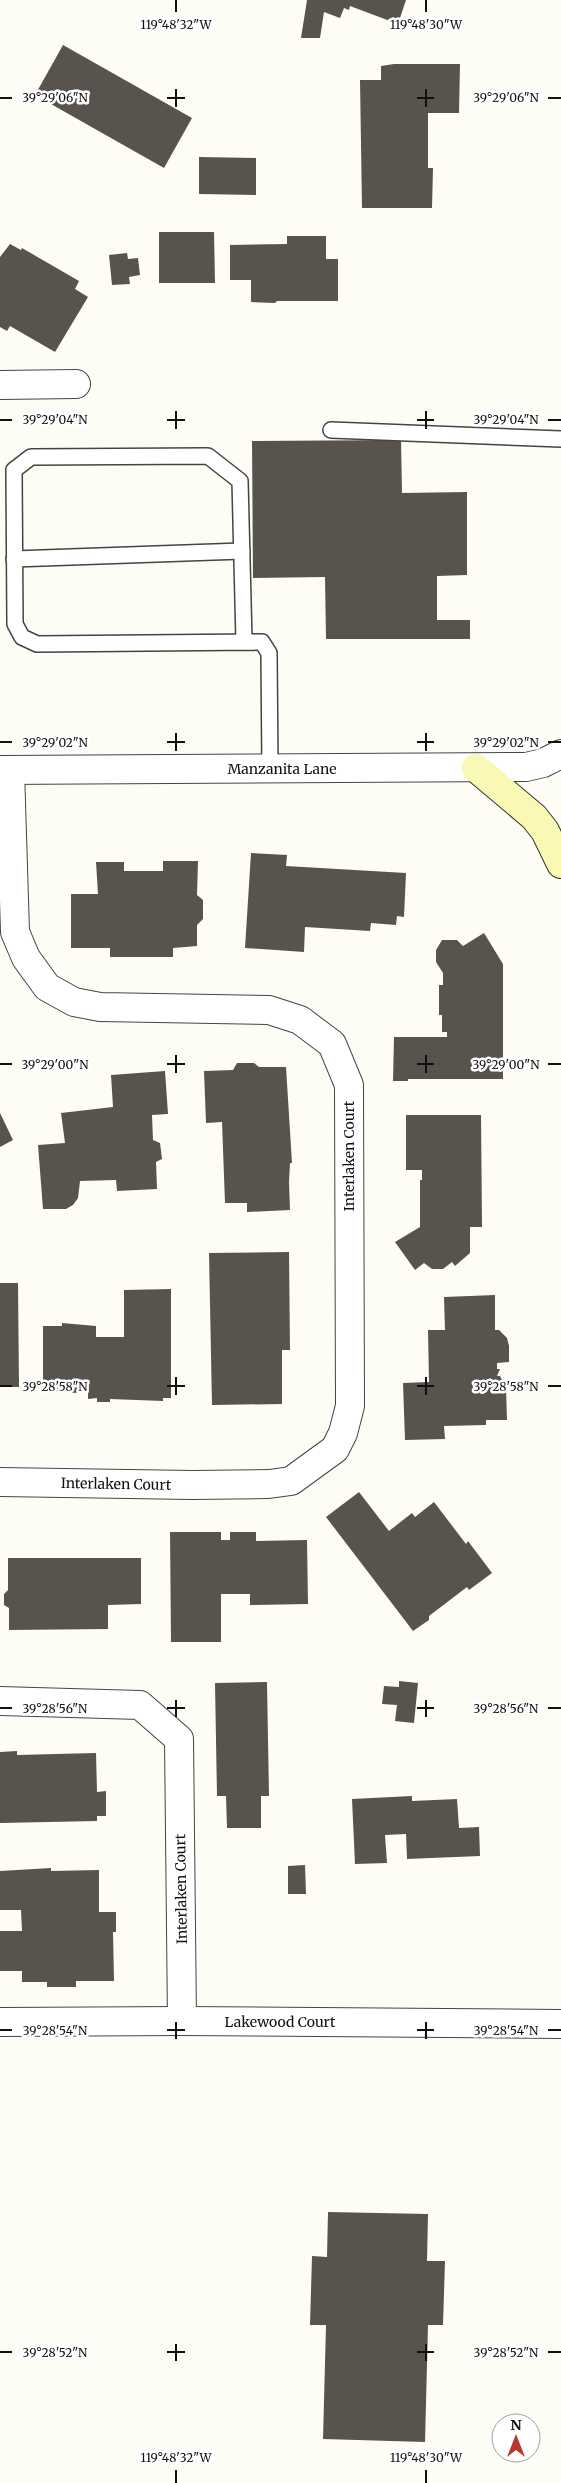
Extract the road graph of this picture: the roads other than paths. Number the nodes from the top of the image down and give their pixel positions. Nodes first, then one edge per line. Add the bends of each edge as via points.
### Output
1 (76, 384) dead end
2 (0, 385) edge
3 (332, 430) dead end
4 (561, 439) edge
5 (242, 551) junction
6 (14, 559) junction
7 (244, 641) junction
8 (561, 754) edge
9 (476, 768) junction
10 (270, 769) junction
11 (5, 770) edge
12 (561, 864) edge
13 (0, 1482) edge
14 (0, 1701) edge
15 (182, 2021) junction
16 (0, 2022) edge
17 (561, 2024) edge

1 - 2 street
3 - 4 lane
5 - 6 lane
5 - 6 lane via 240,481 208,456 31,458 14,470
5 - 7 lane
6 - 7 lane via 15,624 22,637 37,644
7 - 10 lane via 262,642 269,653
8 - 9 street, Manzanita Lane via 526,767
9 - 10 street, Manzanita Lane
9 - 12 main road via 534,818 545,831
10 - 11 street, Manzanita Lane
11 - 13 street, Interlaken Court via 15,932 26,958 47,987 74,1002 100,1007 269,1010 300,1020 332,1044 348,1085 350,1406 335,1449 291,1481 192,1485
14 - 15 street, Interlaken Court via 140,1705 179,1738
15 - 16 street, Lakewood Court
15 - 17 street, Lakewood Court

